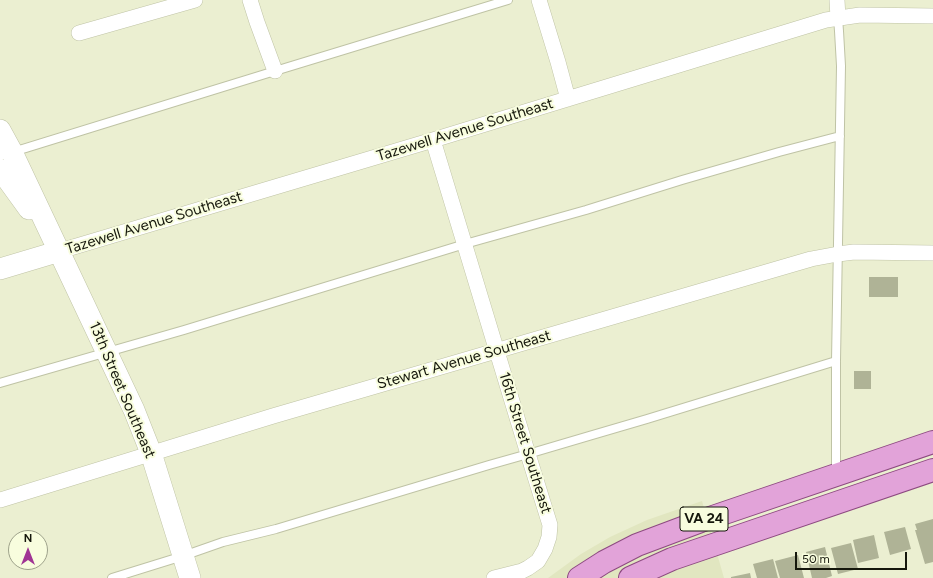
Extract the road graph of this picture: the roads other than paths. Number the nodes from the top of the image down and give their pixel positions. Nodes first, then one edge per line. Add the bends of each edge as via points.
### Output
1 (196, 0) edge
2 (250, 0) edge
3 (508, 0) edge
4 (539, 0) edge
5 (838, 0) edge
6 (933, 16) edge
7 (838, 18) junction
8 (79, 33) dead end
9 (275, 71) junction
10 (568, 99) junction
11 (0, 130) edge
12 (840, 136) junction
13 (433, 140) junction
14 (6, 154) edge
15 (0, 169) edge
16 (465, 244) junction
17 (60, 251) junction
18 (933, 253) edge
19 (838, 254) junction
20 (0, 269) edge
21 (497, 350) junction
22 (107, 352) junction
23 (836, 361) junction
24 (0, 383) edge
25 (933, 442) edge
26 (151, 453) junction
27 (528, 454) junction
28 (933, 470) edge
29 (836, 475) junction
30 (0, 500) edge
31 (183, 556) junction
32 (112, 578) edge
33 (190, 578) edge
34 (494, 578) edge
35 (579, 578) edge
36 (630, 578) edge

1 - 8 street
2 - 9 street
3 - 9 lane
4 - 10 street
5 - 7 street
6 - 7 street, Tazewell Avenue Southeast via 860,15
7 - 10 street, Tazewell Avenue Southeast
7 - 12 lane via 842,66
9 - 14 lane
10 - 13 street, Tazewell Avenue Southeast
11 - 14 street, 13th Street Southeast
12 - 16 lane
12 - 19 lane
13 - 16 street, 16th Street Southeast
13 - 17 street, Tazewell Avenue Southeast
14 - 17 street, 13th Street Southeast
15 - 17 street, 13th Street Southeast
16 - 21 street, 16th Street Southeast
16 - 22 lane
17 - 20 street, Tazewell Avenue Southeast
17 - 22 street, 13th Street Southeast
18 - 19 street, Stewart Avenue Southeast
19 - 21 street, Stewart Avenue Southeast via 811,259
19 - 23 lane
21 - 26 street, Stewart Avenue Southeast
21 - 27 street, 16th Street Southeast
22 - 24 lane
22 - 26 street, 13th Street Southeast
23 - 27 lane
23 - 29 lane
25 - 29 main road, VA 24
26 - 30 street, Stewart Avenue Southeast
26 - 31 street, 13th Street Southeast
27 - 31 lane via 276,529 223,542
27 - 34 street, 16th Street Southeast via 550,525 550,537 546,549 533,565 522,571
28 - 36 main road, VA 24 via 672,559
29 - 35 main road, VA 24 via 701,520 637,545
31 - 32 lane
31 - 33 street, 13th Street Southeast

